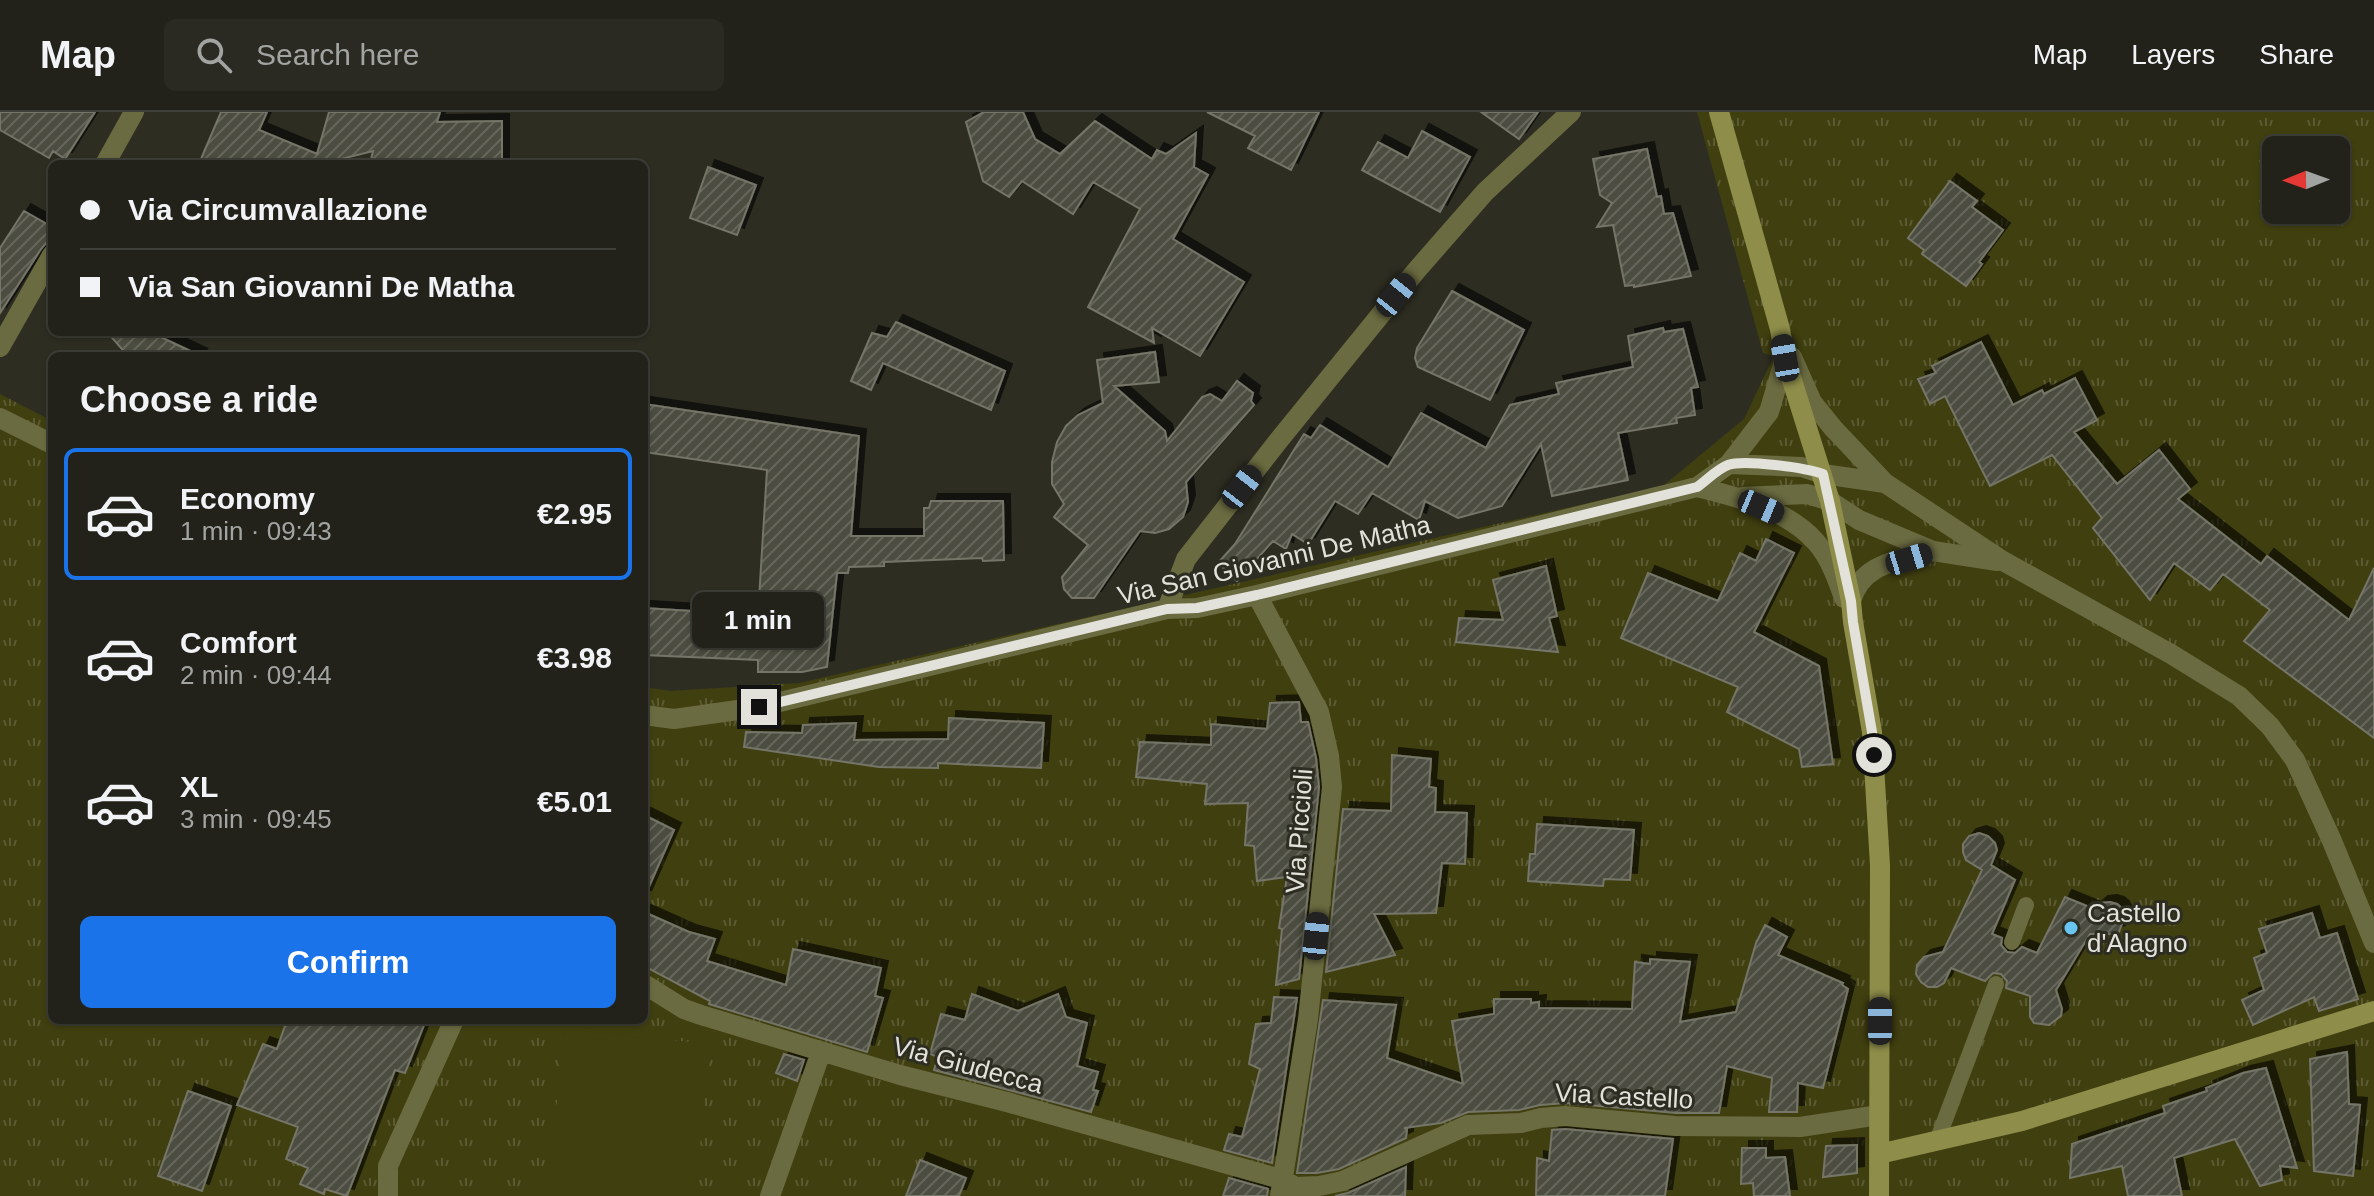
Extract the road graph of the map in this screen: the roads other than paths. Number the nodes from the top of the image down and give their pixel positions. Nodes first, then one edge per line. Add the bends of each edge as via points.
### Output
1 (134, 112) edge
2 (1571, 112) edge
3 (1719, 112) edge
4 (107, 160) edge
5 (48, 262) edge
6 (1780, 329) junction
7 (0, 347) edge
8 (1785, 358) junction
9 (0, 418) edge
10 (48, 442) edge
11 (1729, 464) junction
12 (1823, 474) junction
13 (1885, 483) junction
14 (1697, 487) junction
15 (1738, 497) junction
16 (1830, 501) junction
17 (1933, 551) junction
18 (2010, 565) junction
19 (1257, 595) junction
20 (1851, 601) junction
21 (1167, 609) junction
22 (1853, 622) junction
23 (648, 716) edge
24 (2026, 905) dead end
25 (2012, 942) dead end
26 (2374, 943) edge
27 (1996, 984) dead end
28 (648, 986) edge
29 (2374, 1011) edge
30 (452, 1024) edge
31 (821, 1052) junction
32 (1879, 1115) junction
33 (1937, 1141) junction
34 (1879, 1154) junction
35 (1282, 1188) edge
36 (388, 1196) edge
37 (770, 1196) edge
38 (1879, 1196) edge

1 - 4 street
2 - 21 street via 1485,192 1308,403 1186,559
3 - 6 main road
5 - 7 street
6 - 8 main road
6 - 13 street via 1812,402
8 - 11 street via 1769,412
8 - 12 main road
9 - 10 street
11 - 12 street via 1802,467
11 - 14 street
12 - 13 street
12 - 16 main road
13 - 18 street
14 - 15 street, Via San Giovanni De Matha
14 - 19 street, Via San Giovanni De Matha
15 - 16 street via 1807,494
15 - 22 street, Via San Giovanni De Matha via 1784,517 1815,541 1833,568
16 - 17 street via 1859,520
16 - 20 main road
17 - 18 street
17 - 20 street via 1885,564 1863,577
18 - 26 street via 2228,689 2270,726 2295,760
19 - 21 street, Via San Giovanni De Matha
19 - 35 street, Via Piccioli via 1319,712 1332,787 1308,1019
20 - 22 main road
21 - 23 street, Via San Giovanni De Matha via 759,707 674,719
22 - 32 main road via 1872,732 1877,801
24 - 25 lane
27 - 33 lane
28 - 31 street, Via Giudecca via 684,1009
29 - 33 main road via 2022,1121
30 - 36 street via 388,1166
31 - 35 street, Via Giudecca
31 - 37 street
32 - 34 main road
32 - 35 street, Via Castello via 1800,1127 1675,1126 1565,1116 1468,1125 1343,1181
33 - 34 main road
34 - 38 main road

